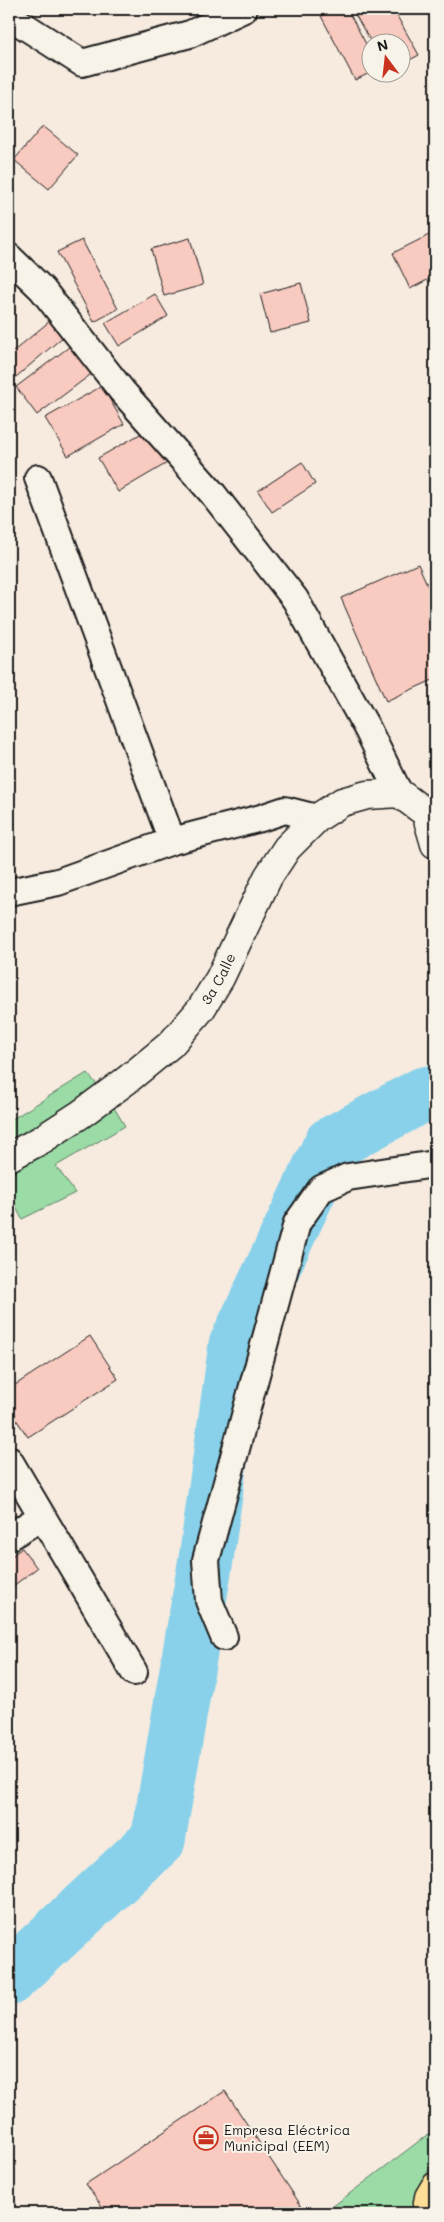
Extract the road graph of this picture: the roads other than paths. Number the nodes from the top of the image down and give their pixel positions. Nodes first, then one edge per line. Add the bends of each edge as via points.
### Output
1 (244, 9) edge
2 (9, 16) edge
3 (9, 257) edge
4 (38, 478) dead end
5 (399, 793) junction
6 (317, 818) junction
7 (172, 840) junction
8 (435, 844) edge
9 (9, 892) edge
10 (9, 1158) edge
11 (435, 1164) edge
12 (9, 1460) edge
13 (41, 1517) junction
14 (9, 1537) edge
15 (224, 1637) dead end
16 (134, 1672) dead end
17 (435, 2187) edge
18 (426, 2213) edge

1 - 2 street via 190,34 82,63
3 - 5 street via 42,289 122,391 213,494 295,599
4 - 7 street
5 - 6 street, 3a Calle via 366,795 342,802
5 - 8 street via 426,813
6 - 7 street via 285,810
6 - 10 street, 3a Calle via 287,848 268,877 220,978 201,1009 171,1044 81,1114
7 - 9 street via 58,882
11 - 15 street via 348,1177 321,1189 297,1223 206,1560 209,1601
12 - 13 street
13 - 14 street
13 - 16 street
17 - 18 main road via 429,2196

